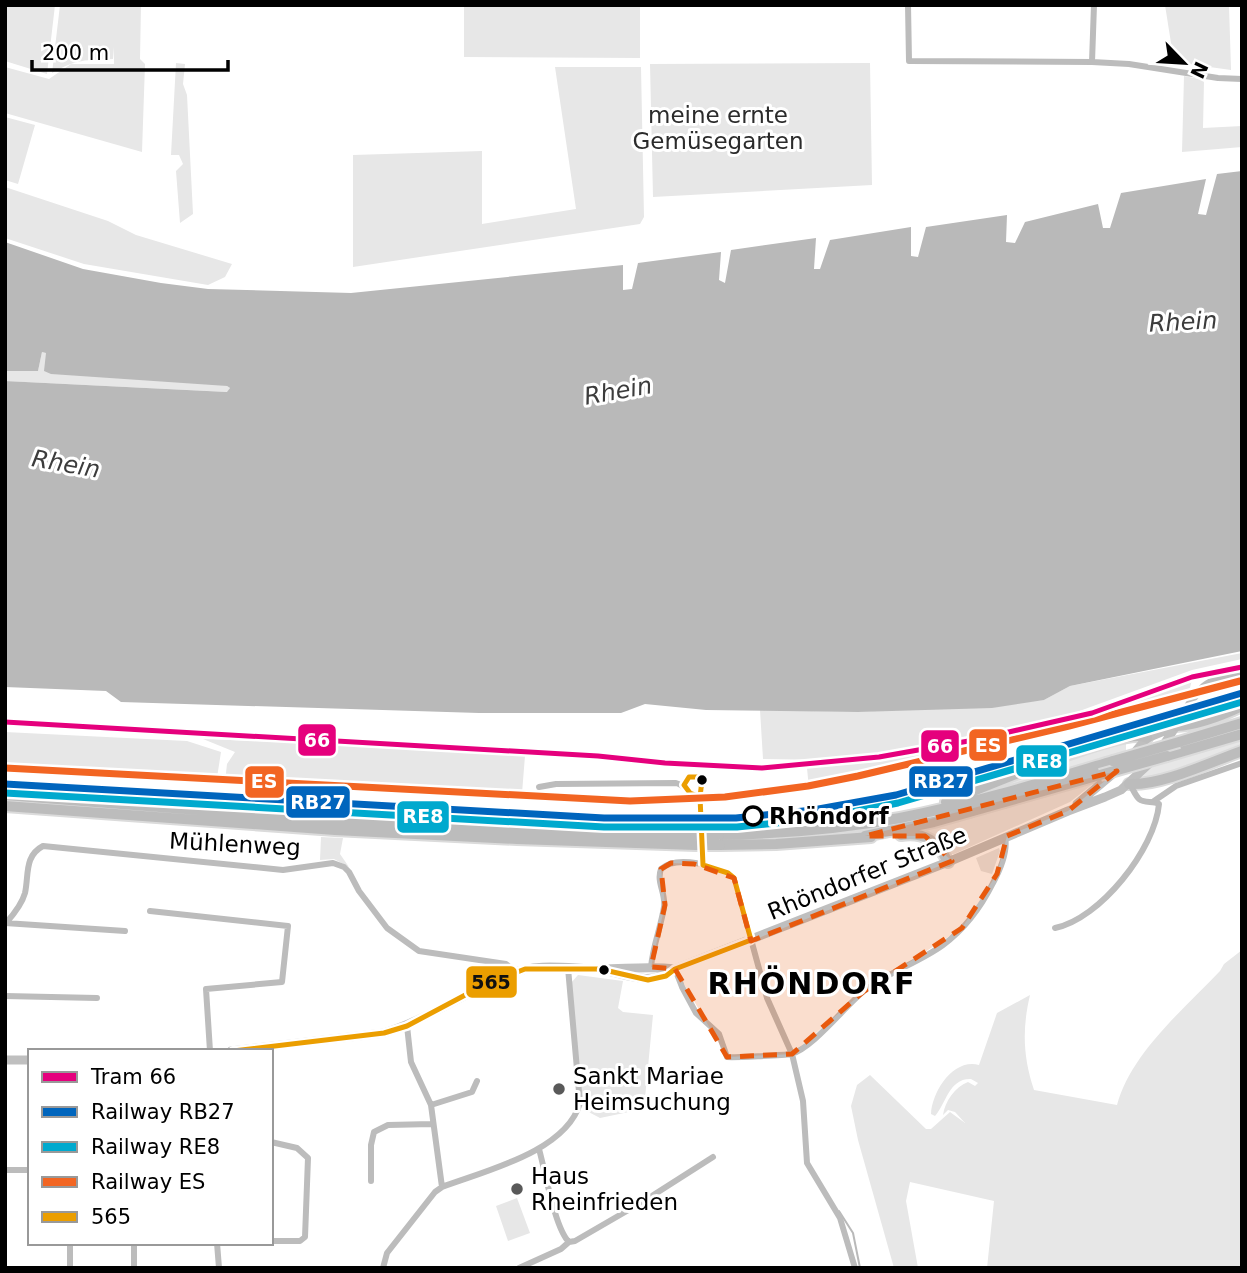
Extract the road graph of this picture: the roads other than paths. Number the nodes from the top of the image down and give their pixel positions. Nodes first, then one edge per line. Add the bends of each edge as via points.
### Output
1 (908, 5) edge
2 (1094, 5) edge
3 (1092, 62) junction
4 (1242, 79) edge
5 (1242, 673) edge
6 (1242, 706) edge
7 (1184, 714) junction
8 (1195, 723) junction
9 (1242, 723) edge
10 (1176, 726) junction
11 (1242, 734) edge
12 (1147, 738) junction
13 (1242, 751) edge
14 (1119, 762) junction
15 (1242, 763) edge
16 (1150, 764) junction
17 (1129, 783) junction
18 (539, 787) dead end
19 (5, 795) edge
20 (1154, 801) junction
21 (700, 803) dead end
22 (5, 806) edge
23 (1068, 811) junction
24 (901, 818) junction
25 (865, 836) junction
26 (1005, 837) junction
27 (719, 840) junction
28 (698, 844) junction
29 (948, 862) junction
30 (704, 865) junction
31 (150, 911) dead end
32 (6, 923) edge
33 (1055, 928) dead end
34 (125, 931) dead end
35 (751, 940) junction
36 (654, 966) junction
37 (568, 968) junction
38 (600, 969) junction
39 (675, 969) junction
40 (512, 973) junction
41 (658, 978) junction
42 (5, 996) edge
43 (97, 998) dead end
44 (407, 1026) junction
45 (210, 1049) edge
46 (248, 1049) edge
47 (792, 1054) junction
48 (5, 1060) edge
49 (28, 1060) edge
50 (477, 1081) dead end
51 (431, 1105) junction
52 (432, 1124) junction
53 (273, 1142) edge
54 (539, 1149) junction
55 (713, 1157) dead end
56 (5, 1170) edge
57 (28, 1170) edge
58 (371, 1181) dead end
59 (442, 1187) junction
60 (273, 1241) edge
61 (569, 1242) junction
62 (70, 1245) edge
63 (134, 1245) edge
64 (217, 1245) edge
65 (70, 1268) edge
66 (134, 1268) edge
67 (219, 1268) edge
68 (383, 1268) edge
69 (519, 1268) edge
70 (855, 1268) edge

1 - 3 street via 909,61
2 - 3 street
3 - 4 street
5 - 7 street, Rhöndorfer Straße via 1202,687
6 - 8 highway
7 - 8 highway
7 - 10 street, Rhöndorfer Straße
8 - 10 highway
9 - 14 highway, bridge
10 - 12 main road, Rhöndorfer Straße
10 - 16 main road, Rhöndorfer Straße
11 - 25 highway, bridge via 934,822
12 - 14 main road, Rhöndorfer Straße
12 - 16 main road via 1154,752
12 - 24 highway via 1140,734 1093,745
13 - 17 highway via 1194,769
14 - 17 main road
14 - 23 main road, Rhöndorfer Straße
14 - 24 highway
15 - 20 street via 1176,786
16 - 17 main road, Rhöndorfer Straße
17 - 20 street via 1138,798
17 - 23 main road, Rhöndorfer Straße
18 - 21 street via 676,783 700,797
19 - 28 highway
20 - 33 street via 1159,804 1156,821 1115,889 1092,911
22 - 28 highway via 335,830
23 - 26 main road, Rhöndorfer Straße
24 - 27 highway
25 - 27 highway via 776,844
25 - 29 highway via 925,836 935,841
26 - 29 main road, Rhöndorfer Straße
26 - 47 street via 998,874 962,928 937,948 880,979
27 - 28 highway, bridge
28 - 30 street
29 - 35 main road, Rhöndorfer Straße
30 - 35 street via 734,878
30 - 36 street via 671,863 659,872 665,905 654,943
31 - 45 street via 288,926 282,982 206,989
32 - 34 street
32 - 40 street, Mühlenweg via 24,896 29,861 43,846 283,870 333,863 349,872 387,928 419,951 506,964
35 - 39 main road, Rhöndorfer Straße
35 - 47 street via 767,998
36 - 38 main road
36 - 39 main road
36 - 41 main road via 661,972
37 - 38 main road
37 - 40 main road via 538,967
37 - 54 street via 580,1102 569,1122
38 - 41 main road via 648,980
39 - 41 main road, Rhöndorfer Straße
39 - 47 street via 692,1006 719,1034 727,1057
40 - 44 main road
42 - 43 street
44 - 46 main road via 384,1033
44 - 51 street via 411,1062
47 - 70 street via 803,1101 807,1163 840,1218
48 - 49 main road
50 - 51 street via 472,1092
51 - 52 street
52 - 58 street via 388,1125 374,1132
52 - 59 street
53 - 60 street via 297,1148 308,1158 305,1237
54 - 59 street
54 - 61 street via 557,1218
55 - 61 street
56 - 57 street
59 - 68 street via 387,1253
61 - 69 street
62 - 65 street
63 - 66 street
64 - 67 street

